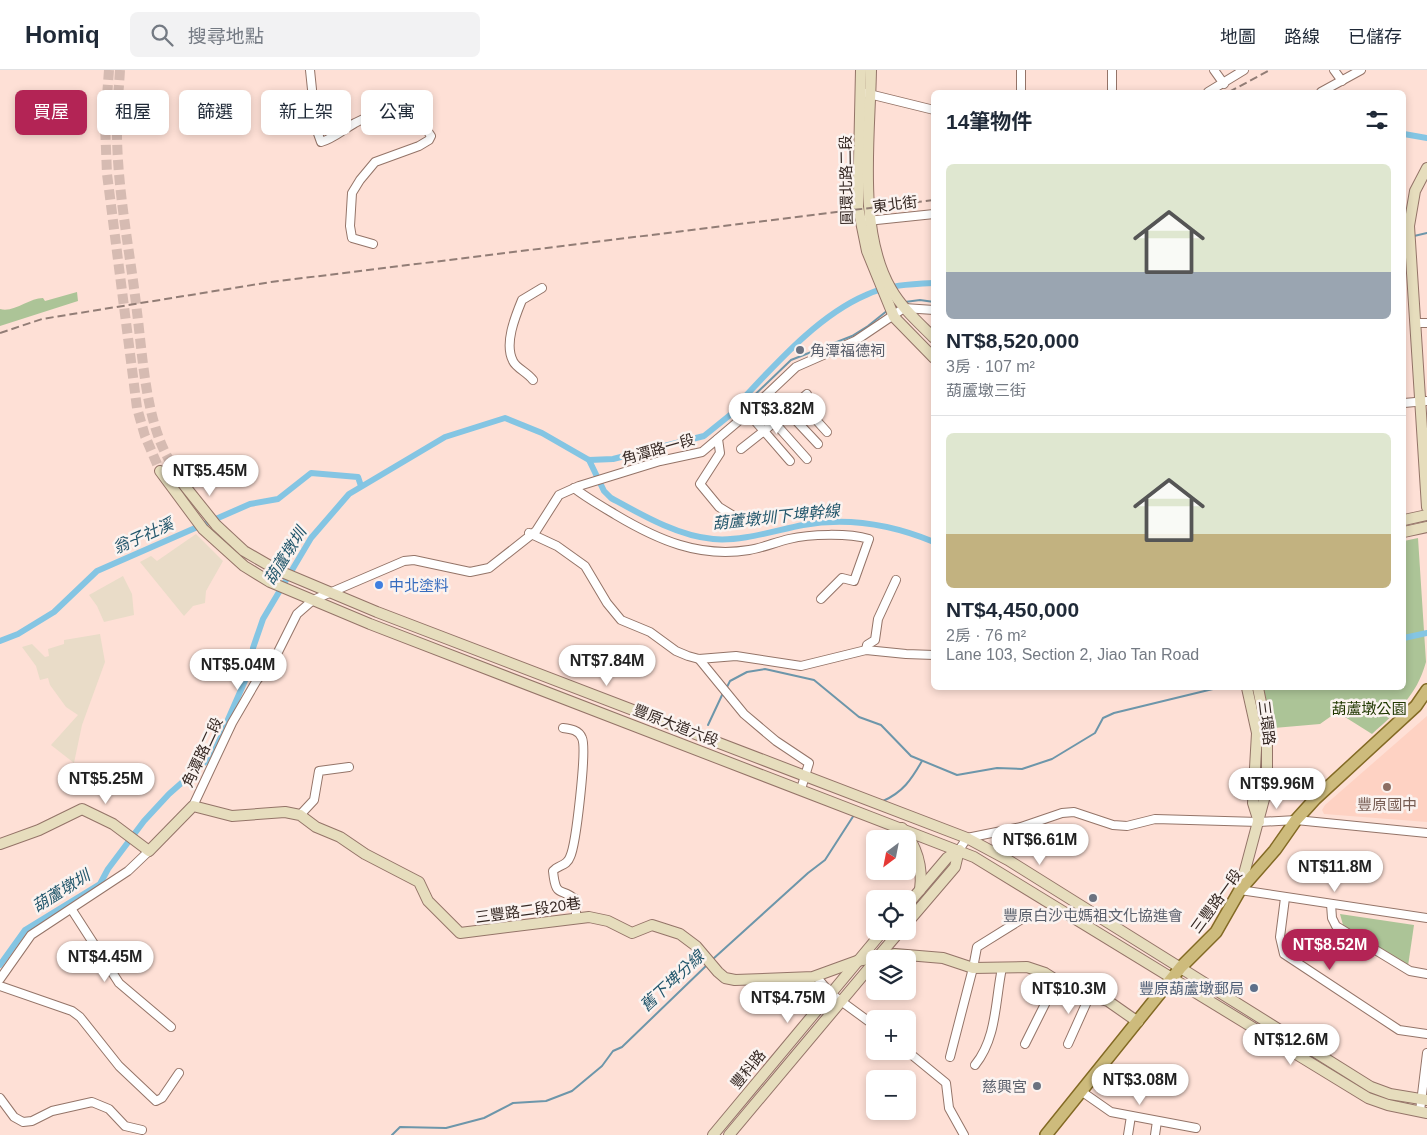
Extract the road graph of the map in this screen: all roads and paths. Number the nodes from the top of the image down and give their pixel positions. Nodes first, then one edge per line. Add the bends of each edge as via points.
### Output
1 (310, 70) edge
2 (861, 70) edge
3 (870, 70) edge
4 (1021, 70) edge
5 (1112, 70) edge
6 (1214, 70) edge
7 (1244, 70) edge
8 (1334, 70) edge
9 (1361, 70) edge
10 (1342, 81) junction
11 (1224, 84) junction
12 (1021, 90) edge
13 (1112, 90) edge
14 (1212, 90) edge
15 (1325, 90) edge
16 (866, 93) junction
17 (931, 109) edge
18 (1427, 168) edge
19 (931, 214) edge
20 (865, 222) junction
21 (1406, 228) edge
22 (373, 244) dead end
23 (878, 271) junction
24 (542, 288) dead end
25 (904, 308) junction
26 (931, 310) edge
27 (894, 316) junction
28 (1416, 323) junction
29 (1427, 323) edge
30 (931, 335) edge
31 (931, 355) edge
32 (532, 380) dead end
33 (807, 394) dead end
34 (799, 400) junction
35 (1423, 401) edge
36 (1406, 403) edge
37 (787, 411) junction
38 (748, 413) junction
39 (774, 422) junction
40 (764, 432) junction
41 (828, 432) dead end
42 (718, 439) junction
43 (818, 444) dead end
44 (741, 449) dead end
45 (807, 459) dead end
46 (790, 461) dead end
47 (173, 466) tunnel mouth
48 (160, 471) tunnel mouth
49 (576, 487) junction
50 (1427, 507) edge
51 (1427, 514) edge
52 (769, 517) dead end
53 (1406, 519) edge
54 (1427, 527) edge
55 (1406, 532) edge
56 (529, 534) junction
57 (896, 580) dead end
58 (332, 594) junction
59 (821, 599) dead end
60 (313, 600) junction
61 (866, 650) junction
62 (931, 655) edge
63 (700, 659) junction
64 (1248, 690) edge
65 (1258, 690) edge
66 (1427, 690) edge
67 (563, 728) dead end
68 (1262, 732) junction
69 (349, 767) dead end
70 (806, 777) junction
71 (801, 789) junction
72 (193, 806) junction
73 (300, 815) junction
74 (1296, 820) junction
75 (1259, 822) junction
76 (902, 827) junction
77 (1427, 833) edge
78 (967, 838) junction
79 (0, 844) edge
80 (959, 850) junction
81 (149, 852) junction
82 (920, 890) junction
83 (1240, 890) junction
84 (916, 895) edge
85 (1284, 898) junction
86 (1332, 904) junction
87 (72, 910) junction
88 (916, 912) edge
89 (576, 918) junction
90 (1427, 918) edge
91 (1022, 919) dead end
92 (875, 940) edge
93 (892, 940) edge
94 (884, 950) edge
95 (916, 956) edge
96 (866, 960) edge
97 (857, 961) junction
98 (1181, 967) junction
99 (974, 968) junction
100 (1002, 968) junction
101 (866, 971) edge
102 (1427, 974) edge
103 (816, 976) junction
104 (1172, 978) junction
105 (0, 979) edge
106 (1056, 982) junction
107 (0, 986) edge
108 (830, 993) junction
109 (1090, 995) junction
110 (840, 1001) junction
111 (866, 1018) edge
112 (1138, 1022) junction
113 (171, 1027) dead end
114 (1427, 1034) edge
115 (1025, 1044) dead end
116 (1068, 1044) dead end
117 (1427, 1053) edge
118 (950, 1057) dead end
119 (916, 1058) edge
120 (975, 1065) dead end
121 (179, 1073) dead end
122 (1081, 1091) junction
123 (0, 1098) edge
124 (1424, 1100) edge
125 (1423, 1112) edge
126 (1131, 1116) junction
127 (1157, 1121) junction
128 (1185, 1126) junction
129 (1196, 1128) dead end
130 (142, 1130) dead end
131 (713, 1135) edge
132 (729, 1135) edge
133 (964, 1135) edge
134 (1046, 1135) edge
135 (1128, 1135) edge
136 (1155, 1135) edge
137 (1184, 1135) edge

1 - 22 street via 316,128 321,142 378,114 412,118 431,136 419,146 375,162 352,193 352,238
2 - 16 street, 圓環北路二段
3 - 16 street, 圓環北路二段
4 - 12 street
5 - 13 street
6 - 11 street
7 - 11 street
8 - 10 street
9 - 10 street
10 - 15 street
11 - 14 street
16 - 17 street
16 - 20 street, 圓環北路二段
18 - 21 street via 1415,191
19 - 20 street, 東北街
20 - 23 street, 圓環北路二段
21 - 28 street
23 - 25 street, 圓環北路二段
23 - 27 street, 圓環北路二段
24 - 32 street via 522,300 512,327 510,351 514,363
25 - 26 street
25 - 27 street, 角潭路一段
25 - 30 street, 圓環北路二段
27 - 31 street, 圓環北路二段
27 - 38 street, 角潭路一段 via 855,341 796,367
28 - 29 street
28 - 35 street
33 - 34 street
34 - 37 street
34 - 41 street
35 - 36 street
35 - 50 street
37 - 39 street
37 - 43 street
38 - 40 street
38 - 42 street, 角潭路一段
39 - 40 street
39 - 45 street
40 - 44 street
40 - 46 street
42 - 49 street, 角潭路一段 via 702,452 660,461
42 - 52 street via 720,453 700,484 719,506 737,518 749,522
47 - 58 street, 豐原大道六段 via 216,525 244,551 276,570
48 - 60 street, 豐原大道六段 via 203,529 244,566 271,583
49 - 56 street, 角潭路二段 via 559,495 536,530
49 - 59 street via 584,496 648,534 701,551 749,550 801,538 851,536 869,539 853,582 842,578
51 - 53 street
54 - 55 street
56 - 58 street, 角潭路二段 via 501,560 483,570 463,571 414,560 404,561
56 - 63 street via 557,546 585,566 621,620 650,632 682,654
57 - 61 street via 878,619 875,640 866,646
58 - 60 street, 角潭路二段
58 - 70 street, 豐原大道六段
60 - 71 street, 豐原大道六段
60 - 72 street, 角潭路二段 via 297,614 275,658 257,680 232,723
61 - 62 street
61 - 63 street via 801,666 736,656
63 - 70 street via 744,714 809,763
64 - 68 street, 三環路
65 - 68 street, 三環路
66 - 74 main road, 三豐路一段 via 1416,706
67 - 89 street via 578,732 584,742 578,826 573,848 566,863 553,871 557,890 576,900
68 - 75 street, 三環路 via 1253,803
69 - 73 street via 319,772 314,800
70 - 71 street
70 - 78 street, 豐原大道六段
71 - 76 street, 豐原大道六段
72 - 73 street, 三豐路二段20巷 via 232,816 285,812
72 - 81 street, 角潭路二段
73 - 89 street, 三豐路二段20巷 via 316,827 419,882 428,901 460,933
74 - 75 street
74 - 77 street
74 - 83 main road, 三豐路一段
75 - 78 street via 1156,819 1127,826 1113,825 1074,812
75 - 83 street, 三環路
76 - 80 street, 豐原大道六段
76 - 82 street via 918,858
78 - 80 street
78 - 98 street, 豐原大道六段
79 - 81 street via 82,809 128,834
80 - 82 street via 946,858
80 - 88 street via 955,866
80 - 104 street, 豐原大道六段 via 1006,874
81 - 87 street, 角潭路二段 via 128,871
82 - 84 street
83 - 85 street
83 - 98 main road, 三豐路一段 via 1216,932
85 - 86 street
85 - 114 street via 1280,937 1284,954 1399,1030
86 - 90 street
86 - 102 street via 1332,918 1336,926 1410,971
87 - 105 street, 角潭路二段 via 28,939
87 - 113 street via 119,983
89 - 103 street, 三豐路二段20巷 via 597,917 632,933 652,926 680,934 696,946 725,978
91 - 99 street via 977,947
92 - 97 street, 豐科路
93 - 94 street, 豐科路
95 - 99 street, 三豐路二段20巷 via 943,958
96 - 97 street, 三豐路二段20巷
97 - 103 street, 三豐路二段20巷
97 - 108 street, 豐科路
98 - 104 main road, 三豐路一段
98 - 124 street, 豐原大道六段 via 1371,1087
99 - 100 street, 三豐路二段20巷
99 - 118 street
100 - 106 street, 三豐路二段20巷 via 1032,968
100 - 120 street via 996,995 997,1009 985,1053
101 - 110 street, 豐科路
103 - 108 street
104 - 112 main road, 三豐路一段
104 - 125 street, 豐原大道六段 via 1368,1098
106 - 109 street, 三豐路二段20巷
106 - 115 street
107 - 121 street via 80,1016 119,1066 156,1101 162,1098
108 - 110 street
108 - 131 street, 豐科路
109 - 112 street, 三豐路二段20巷 via 1108,1001
109 - 116 street
110 - 111 street
110 - 132 street, 豐科路
112 - 122 main road, 三豐路一段
117 - 124 street
119 - 133 street via 946,1083 949,1108
122 - 126 street via 1111,1112
122 - 134 main road, 三豐路一段
123 - 130 street via 14,1117 23,1122 32,1121 52,1110 92,1102 109,1109 126,1126
124 - 125 street
126 - 127 street
126 - 135 street
127 - 128 street
127 - 136 street
128 - 129 street
128 - 137 street

